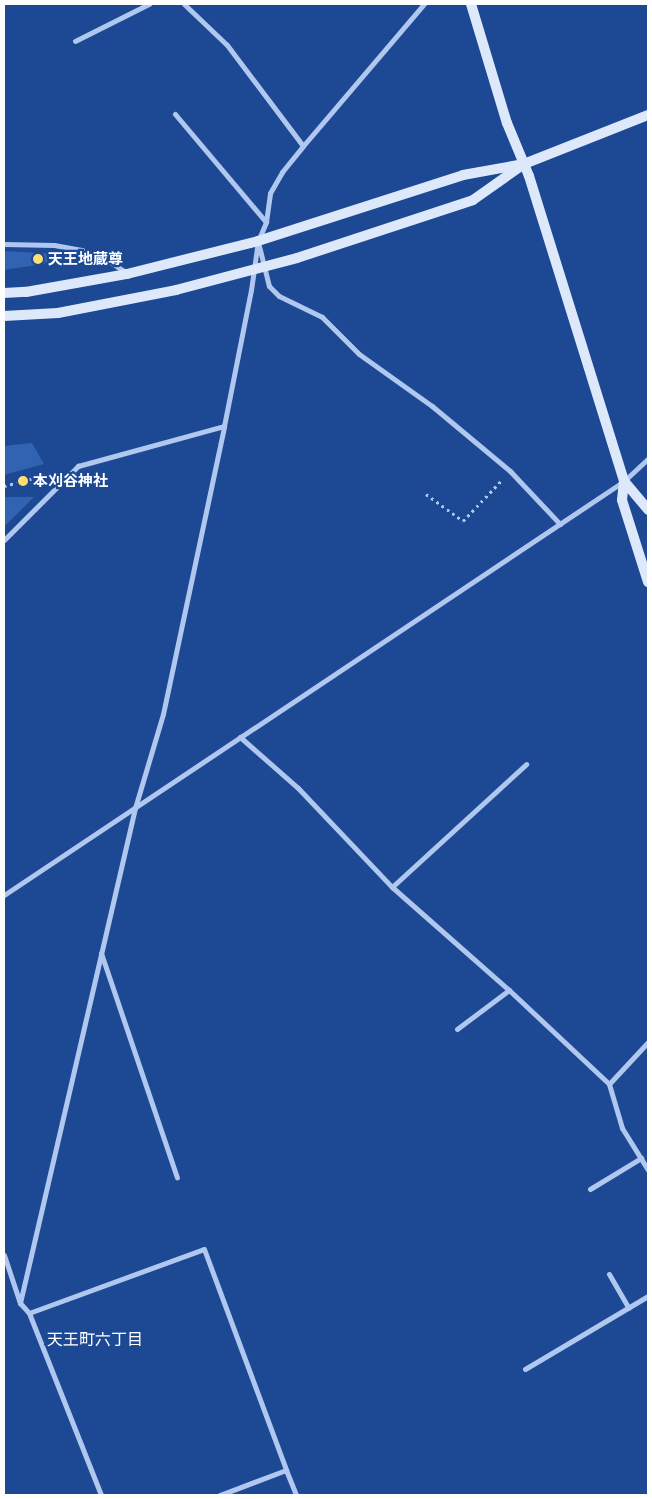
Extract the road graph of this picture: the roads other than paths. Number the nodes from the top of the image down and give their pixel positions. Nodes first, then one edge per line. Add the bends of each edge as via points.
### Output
1 (149, 4) edge
2 (184, 4) edge
3 (424, 4) edge
4 (471, 4) edge
5 (75, 41) dead end
6 (175, 114) dead end
7 (648, 116) edge
8 (303, 146) junction
9 (524, 164) junction
10 (266, 222) junction
11 (258, 240) junction
12 (4, 244) edge
13 (259, 268) junction
14 (127, 274) junction
15 (4, 293) edge
16 (4, 316) edge
17 (224, 426) junction
18 (648, 459) edge
19 (624, 481) junction
20 (648, 510) edge
21 (560, 524) junction
22 (4, 540) edge
23 (648, 582) edge
24 (240, 737) junction
25 (526, 764) dead end
26 (135, 808) junction
27 (392, 887) junction
28 (4, 895) edge
29 (101, 953) junction
30 (509, 990) junction
31 (457, 1029) dead end
32 (648, 1042) edge
33 (609, 1084) junction
34 (641, 1158) junction
35 (648, 1170) edge
36 (177, 1178) dead end
37 (590, 1189) dead end
38 (4, 1255) edge
39 (608, 1274) dead end
40 (648, 1296) edge
41 (20, 1303) junction
42 (629, 1308) junction
43 (29, 1314) junction
44 (525, 1369) dead end
45 (286, 1470) junction
46 (101, 1495) edge
47 (220, 1495) edge
48 (296, 1495) edge

1 - 5 street
2 - 8 street via 227,44
3 - 8 street
4 - 9 street
6 - 10 street
7 - 9 street
8 - 10 street via 270,193
9 - 11 street via 463,176
9 - 13 street via 473,200
9 - 19 street
10 - 11 street
11 - 13 street
11 - 13 street
11 - 14 street
12 - 14 street via 54,245 82,250 110,262
13 - 16 street via 176,290 58,313
13 - 17 street
13 - 21 street via 278,296 322,317 359,354 432,406 510,471
14 - 15 street
17 - 22 street via 78,466
17 - 26 street via 162,714
18 - 19 street
19 - 20 street
19 - 21 street
19 - 23 street via 622,500
21 - 24 street
24 - 26 street
24 - 27 street via 298,788
25 - 27 street
26 - 28 street
26 - 29 street
27 - 30 street
29 - 36 street
29 - 41 street
30 - 31 street
30 - 33 street
32 - 33 street
33 - 34 street via 622,1128
34 - 35 street
34 - 37 street
38 - 41 street
39 - 42 street
40 - 42 street
41 - 43 street
42 - 44 street
43 - 45 street via 204,1249
43 - 46 street
45 - 47 street
45 - 48 street

